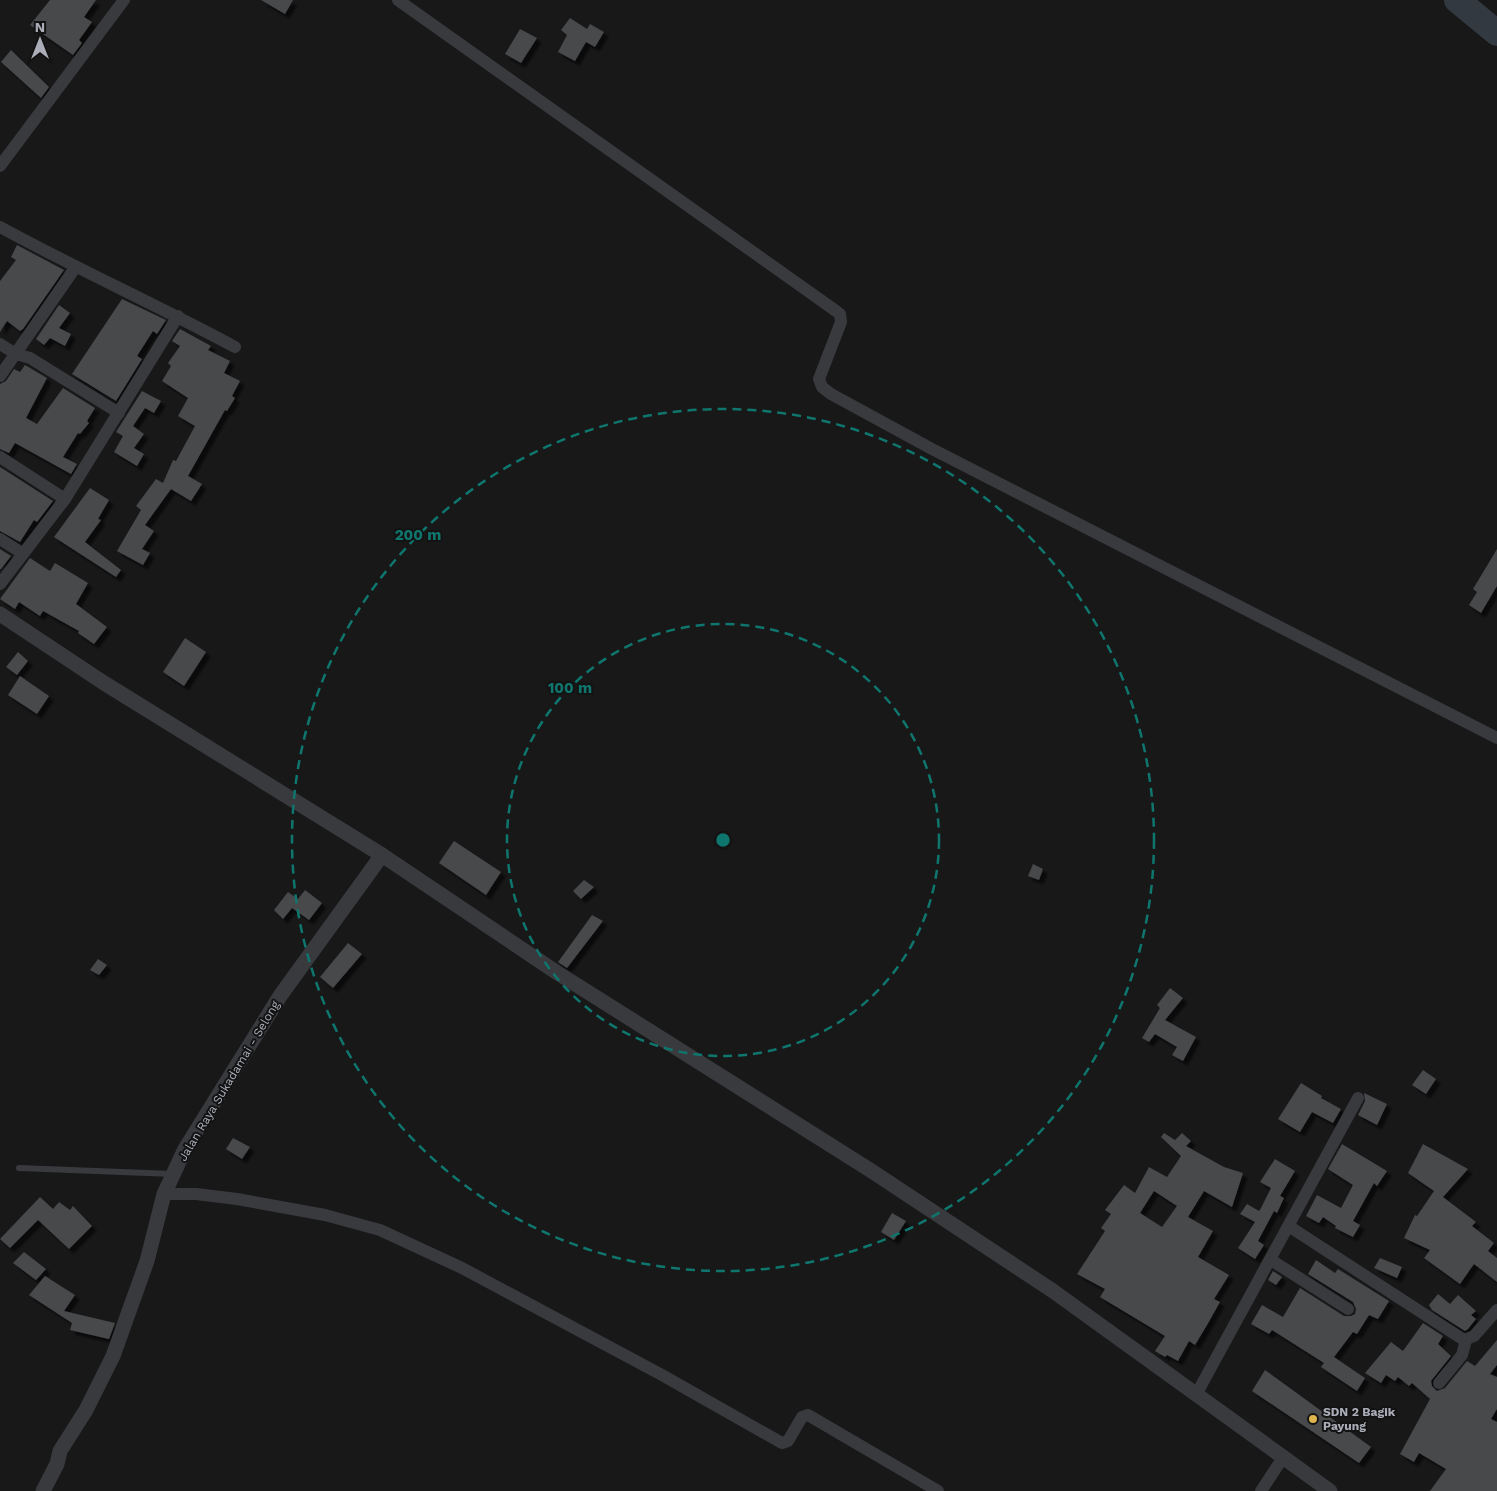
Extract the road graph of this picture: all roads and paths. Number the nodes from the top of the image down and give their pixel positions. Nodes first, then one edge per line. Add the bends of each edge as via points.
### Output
1 (124, 0) edge
2 (398, 0) edge
3 (0, 166) edge
4 (0, 227) edge
5 (75, 268) junction
6 (178, 316) junction
7 (0, 344) edge
8 (235, 347) dead end
9 (16, 354) junction
10 (0, 376) edge
11 (119, 413) junction
12 (0, 457) edge
13 (64, 499) junction
14 (0, 539) edge
15 (22, 553) junction
16 (0, 584) edge
17 (0, 614) edge
18 (1497, 738) edge
19 (382, 856) junction
20 (1358, 1098) dead end
21 (19, 1168) dead end
22 (174, 1174) junction
23 (164, 1194) junction
24 (1290, 1227) junction
25 (1272, 1260) junction
26 (1348, 1308) dead end
27 (1497, 1310) edge
28 (1466, 1340) junction
29 (1440, 1383) dead end
30 (1197, 1393) junction
31 (1284, 1456) junction
32 (43, 1491) edge
33 (938, 1491) edge
34 (1261, 1491) edge
35 (1330, 1491) edge

1 - 3 street
2 - 18 street via 840,314 841,322 819,379 830,394
4 - 5 street
5 - 6 street
5 - 9 street
6 - 8 street
6 - 11 street
7 - 9 street
9 - 10 street
9 - 11 street via 40,363
11 - 13 street
12 - 13 street
13 - 15 street
14 - 15 street
15 - 16 street
17 - 19 street via 104,683
19 - 22 street, Jalan Raya Sukadamai - Selong via 280,996 185,1150
19 - 30 street via 556,972 1053,1291
20 - 24 street
21 - 22 lane
22 - 23 street, Jalan Raya Sukadamai - Selong
23 - 32 street, Jalan Raya Sukadamai - Selong via 147,1261 113,1356 86,1410 60,1451
23 - 33 street via 237,1199 325,1215 380,1230 462,1268 782,1443 788,1441 802,1416 808,1415
24 - 25 street
24 - 28 street
25 - 26 street
25 - 30 street
27 - 28 street via 1474,1336
28 - 29 street via 1462,1354
30 - 31 street
31 - 34 street
31 - 35 street

